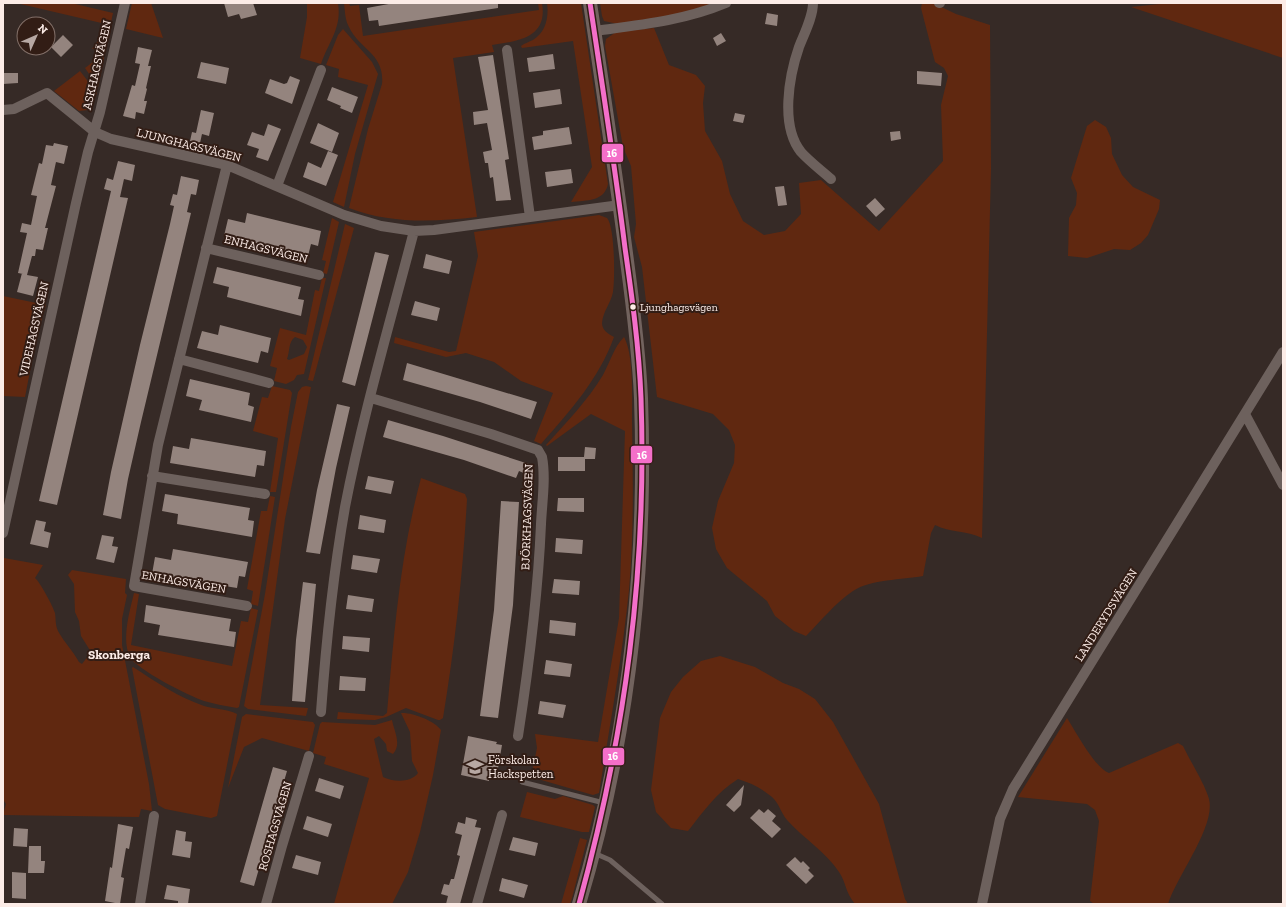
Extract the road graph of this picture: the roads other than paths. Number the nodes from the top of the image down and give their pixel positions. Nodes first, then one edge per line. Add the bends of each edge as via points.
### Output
1 (125, 3) edge
2 (590, 3) edge
3 (726, 3) edge
4 (813, 3) edge
5 (594, 31) junction
6 (507, 50) dead end
7 (321, 70) dead end
8 (3, 110) edge
9 (94, 132) junction
10 (227, 165) junction
11 (831, 179) dead end
12 (277, 186) junction
13 (620, 205) junction
14 (530, 217) junction
15 (414, 231) junction
16 (206, 248) junction
17 (319, 275) dead end
18 (1283, 352) edge
19 (179, 359) junction
20 (269, 383) dead end
21 (371, 398) junction
22 (1245, 414) junction
23 (152, 476) junction
24 (1283, 485) edge
25 (265, 494) dead end
26 (3, 533) edge
27 (247, 606) dead end
28 (321, 712) dead end
29 (518, 736) dead end
30 (309, 756) dead end
31 (522, 782) dead end
32 (605, 803) junction
33 (502, 815) dead end
34 (154, 816) dead end
35 (593, 853) junction
36 (140, 904) edge
37 (266, 904) edge
38 (477, 904) edge
39 (579, 904) edge
40 (662, 904) edge
41 (982, 904) edge

1 - 9 street, ASKHAGSVÄGEN
2 - 5 street
3 - 5 street via 674,20
4 - 11 street via 795,59 788,111 791,130 800,151
5 - 13 street
6 - 14 street
7 - 12 street
8 - 9 street, LJUNGHAGSVÄGEN via 14,109 47,94
9 - 10 street, LJUNGHAGSVÄGEN via 111,139
9 - 26 street, VIDEHAGSVÄGEN via 74,211
10 - 12 street, LJUNGHAGSVÄGEN
10 - 16 street, ENHAGSVÄGEN
12 - 15 street, LJUNGHAGSVÄGEN via 362,222
13 - 14 street, LJUNGHAGSVÄGEN
13 - 32 street via 638,356 642,488 631,651
14 - 15 street, LJUNGHAGSVÄGEN
15 - 21 street
16 - 17 street, ENHAGSVÄGEN
16 - 19 street, ENHAGSVÄGEN
18 - 22 street, LANDERYDSVÄGEN
19 - 20 street
19 - 23 street, ENHAGSVÄGEN
21 - 28 street via 356,458 338,553 325,654
21 - 29 street, BJÖRKHAGSVÄGEN via 538,450 542,457 536,596 529,667
22 - 24 street
22 - 41 street, LANDERYDSVÄGEN via 1014,789 1000,819
23 - 25 street
23 - 27 street, ENHAGSVÄGEN via 134,586
30 - 37 street, ROSHAGSVÄGEN
31 - 32 lane
32 - 35 street
33 - 38 street
34 - 36 street
35 - 39 street
35 - 40 lane via 610,860

